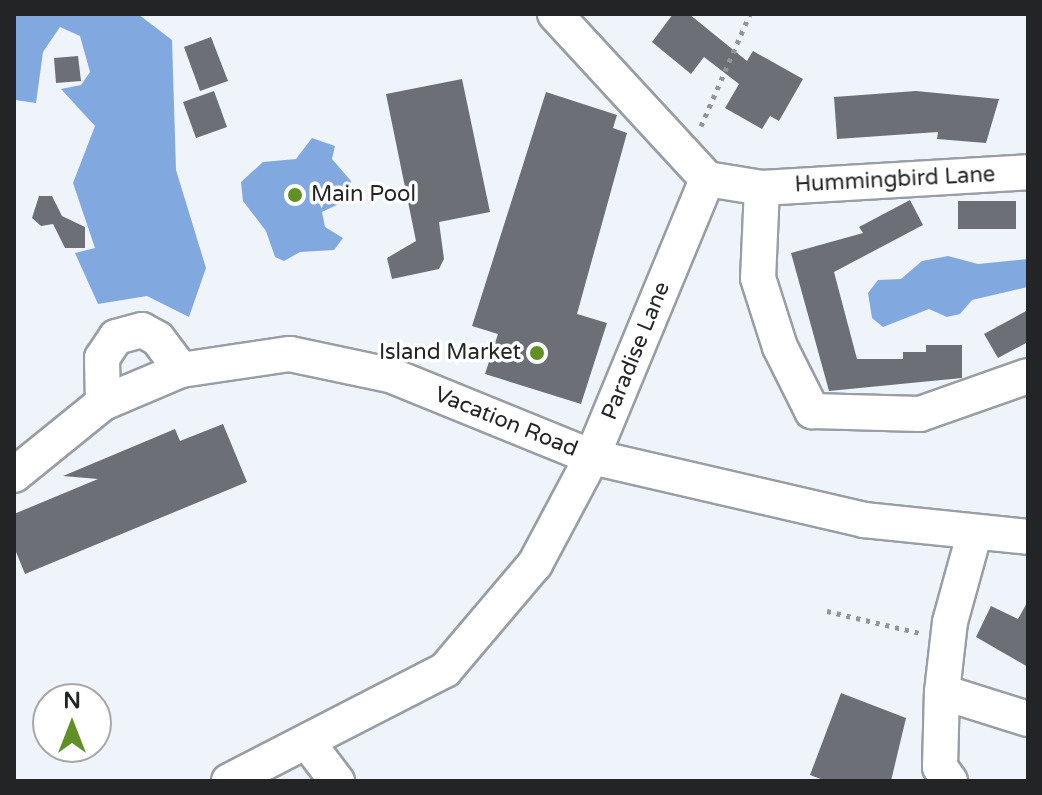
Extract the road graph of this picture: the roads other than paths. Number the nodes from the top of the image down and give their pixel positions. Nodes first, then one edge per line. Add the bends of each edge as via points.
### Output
1 (555, 14) edge
2 (698, 168) junction
3 (1028, 172) edge
4 (762, 188) junction
5 (181, 370) junction
6 (1028, 376) edge
7 (103, 403) junction
8 (592, 457) junction
9 (14, 475) edge
10 (974, 535) junction
11 (1028, 537) edge
12 (942, 692) junction
13 (1028, 719) edge
14 (308, 743) junction
15 (229, 781) edge
16 (337, 781) edge
17 (950, 781) edge

1 - 2 street
2 - 4 street, Hummingbird Lane
2 - 8 street, Paradise Lane
3 - 4 street, Hummingbird Lane
4 - 6 street, Hummingbird Lane via 758,278 780,347 812,411 920,414
5 - 7 street, Vacation Road
5 - 7 street via 158,339 142,330 116,337 102,358
5 - 8 street, Vacation Road via 290,354 390,375
7 - 9 street, Vacation Road
8 - 10 street, Vacation Road via 864,520
8 - 14 street, Paradise Lane via 535,564 445,670
10 - 11 street, Vacation Road
10 - 12 street via 948,640
12 - 13 street
12 - 17 street via 940,767
14 - 15 street, Paradise Lane
14 - 16 street

